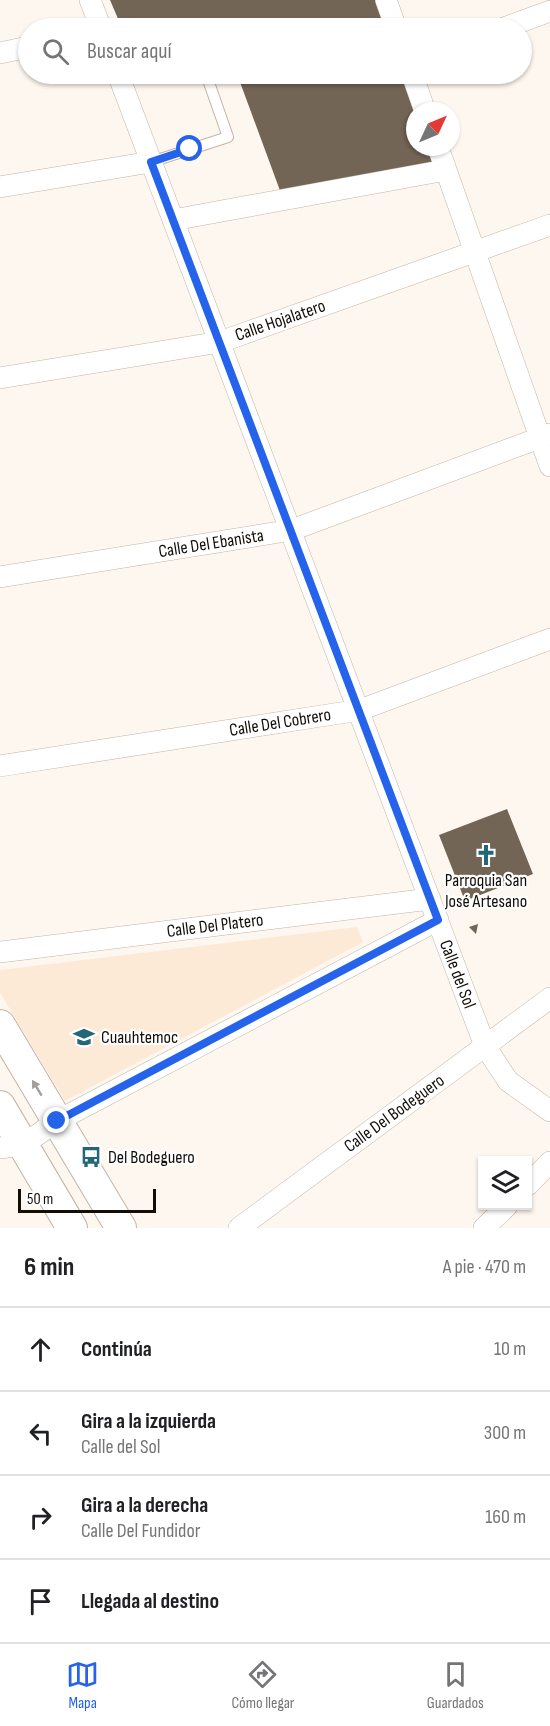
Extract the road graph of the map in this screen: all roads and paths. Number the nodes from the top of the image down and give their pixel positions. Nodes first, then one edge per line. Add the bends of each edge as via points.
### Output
1 (90, 0) edge
2 (386, 0) edge
3 (550, 12) edge
4 (97, 18) edge
5 (392, 18) edge
6 (532, 18) edge
7 (18, 49) edge
8 (0, 53) edge
9 (122, 84) edge
10 (209, 84) edge
11 (416, 84) edge
12 (422, 102) edge
13 (441, 156) edge
14 (151, 162) junction
15 (446, 170) junction
16 (0, 187) edge
17 (173, 220) junction
18 (550, 225) edge
19 (475, 251) junction
20 (220, 342) junction
21 (0, 378) edge
22 (545, 436) edge
23 (550, 466) edge
24 (291, 530) junction
25 (0, 577) edge
26 (550, 639) edge
27 (360, 710) junction
28 (0, 766) edge
29 (430, 899) junction
30 (438, 920) junction
31 (0, 952) edge
32 (550, 998) edge
33 (0, 1025) edge
34 (486, 1046) junction
35 (0, 1106) edge
36 (550, 1111) edge
37 (57, 1121) junction
38 (12, 1147) edge
39 (550, 1162) edge
40 (532, 1181) edge
41 (503, 1210) edge
42 (72, 1228) edge
43 (121, 1228) edge
44 (239, 1228) edge
45 (484, 1228) edge

1 - 4 street
2 - 5 street
3 - 6 street
7 - 8 street
9 - 14 street, Calle del Sol
10 - 14 lane via 228,137
11 - 12 street
13 - 15 street
14 - 16 street
14 - 17 street, Calle del Sol
15 - 17 street
15 - 19 street
17 - 20 street, Calle del Sol
18 - 19 street, Calle Hojalatero
19 - 20 street, Calle Hojalatero
19 - 22 street
20 - 21 street, Calle Hojalatero
20 - 24 street, Calle del Sol
22 - 23 street
22 - 24 street, Calle Del Ebanista
24 - 25 street, Calle Del Ebanista
24 - 27 street, Calle del Sol
26 - 27 street, Calle Del Cobrero
27 - 28 street, Calle Del Cobrero
27 - 29 street, Calle del Sol
29 - 30 street, Calle del Sol
29 - 31 street, Calle Del Platero
30 - 34 street, Calle del Sol
30 - 37 street
32 - 34 street, Calle Del Bodeguero
37 -> 33 street
34 - 36 street, Calle del Sol via 508,1081
34 - 44 street, Calle Del Bodeguero
35 - 38 street
37 - 38 street
37 - 43 street
38 - 42 street
39 - 40 street
41 - 45 street

